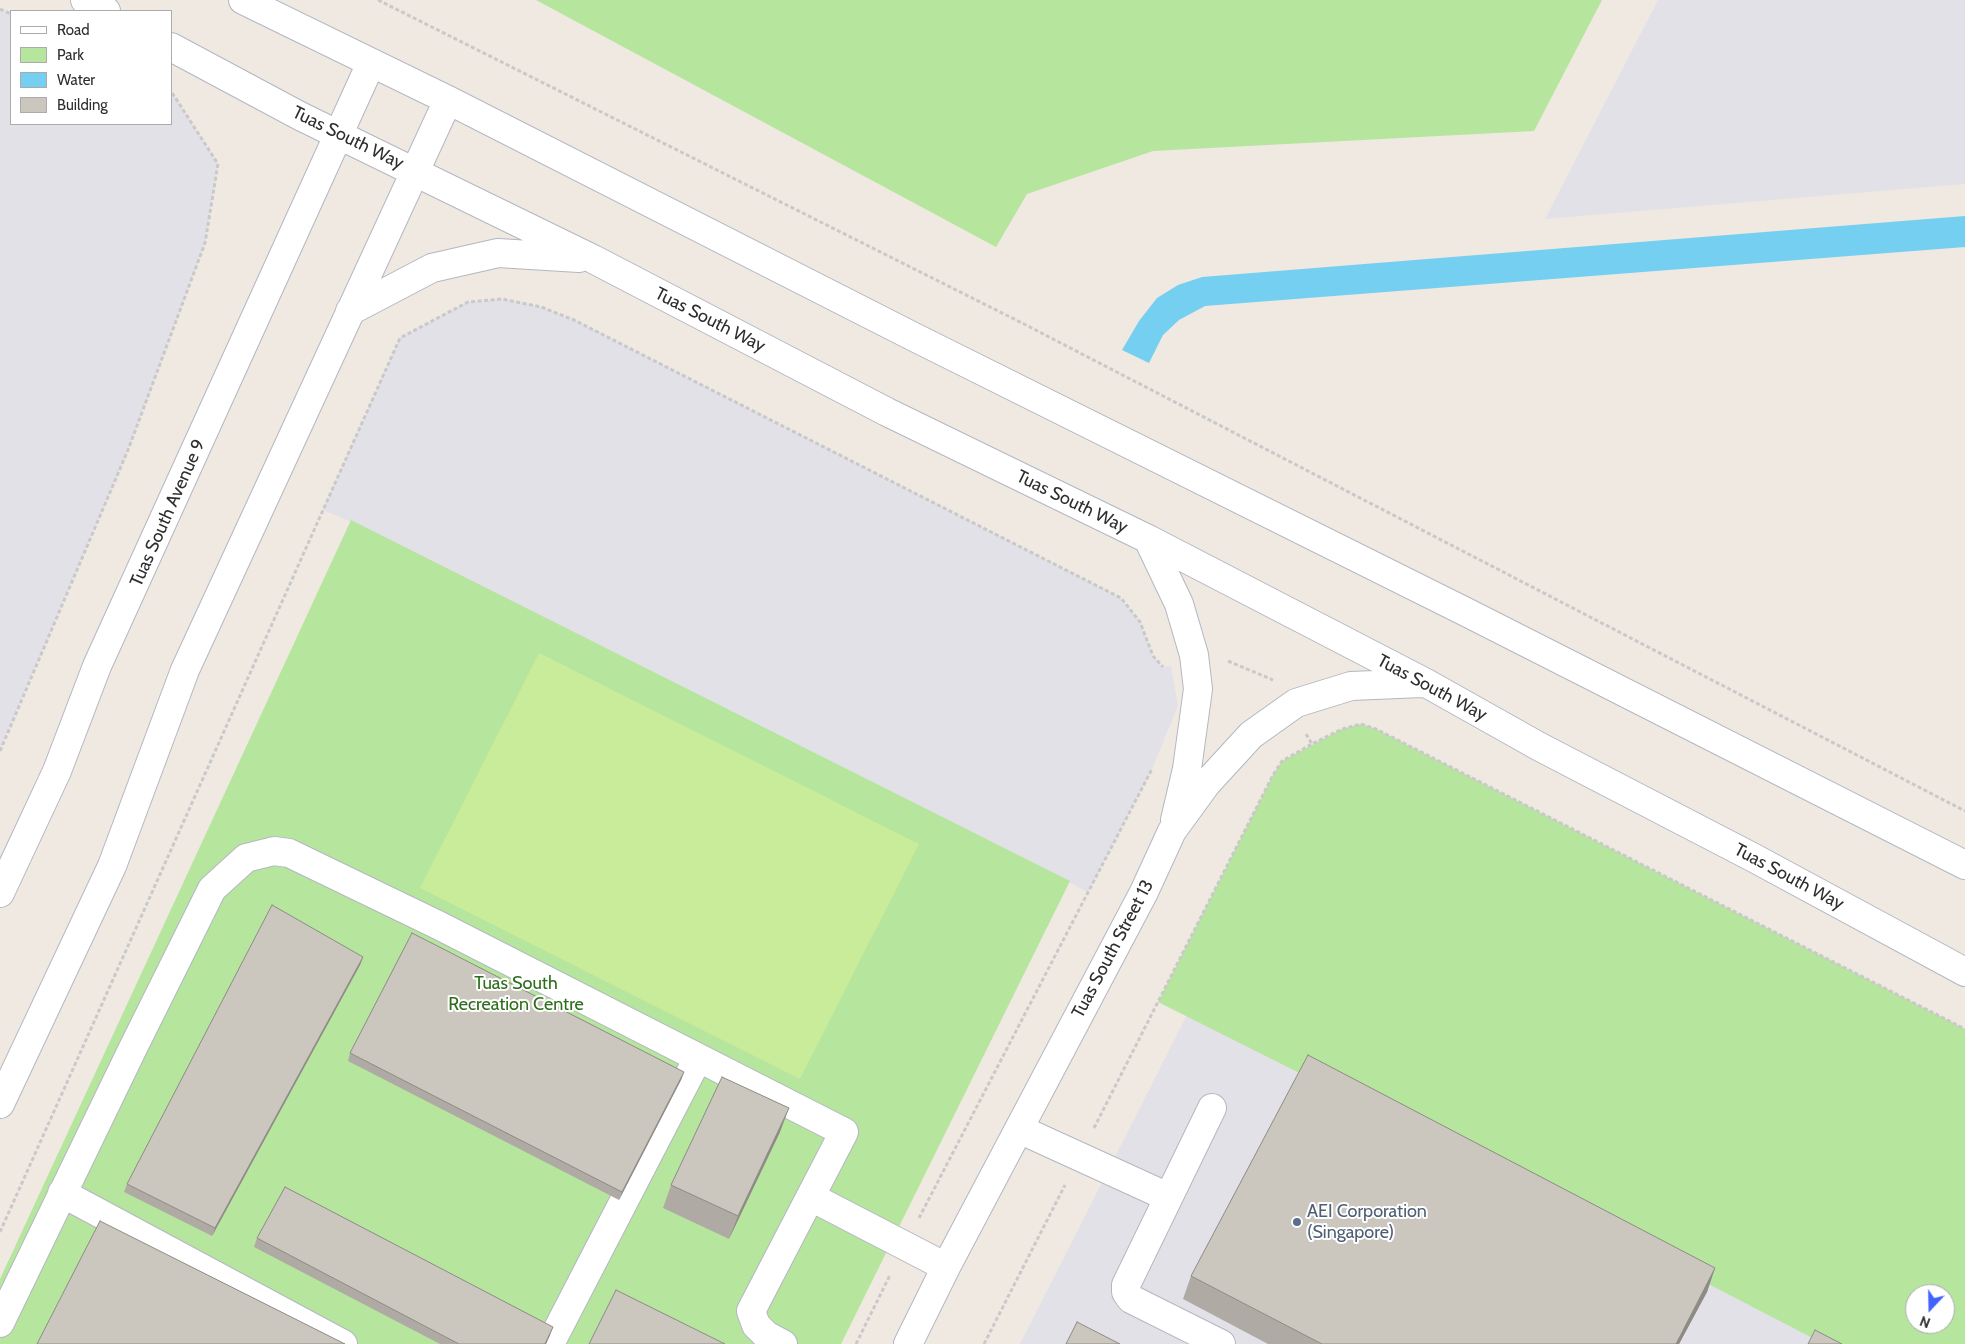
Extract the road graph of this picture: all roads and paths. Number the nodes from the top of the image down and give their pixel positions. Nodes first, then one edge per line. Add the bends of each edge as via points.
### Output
1 (84, 0) edge
2 (243, 0) edge
3 (378, 0) edge
4 (104, 10) edge
5 (172, 47) edge
6 (371, 63) junction
7 (172, 93) edge
8 (448, 100) junction
9 (340, 134) junction
10 (415, 170) junction
11 (593, 259) junction
12 (350, 310) junction
13 (1148, 538) junction
14 (1195, 660) junction
15 (1426, 683) junction
16 (1291, 707) junction
17 (1312, 744) junction
18 (0, 751) edge
19 (1153, 767) dead end
20 (1965, 811) edge
21 (1172, 831) junction
22 (1965, 865) edge
23 (0, 893) edge
24 (1965, 972) edge
25 (1965, 1029) edge
26 (698, 1058) junction
27 (0, 1104) edge
28 (1212, 1108) dead end
29 (1019, 1128) junction
30 (1080, 1156) junction
31 (62, 1194) junction
32 (811, 1197) junction
33 (1168, 1197) junction
34 (0, 1232) edge
35 (904, 1246) junction
36 (946, 1267) junction
37 (0, 1323) edge
38 (343, 1344) edge
39 (550, 1344) edge
40 (783, 1344) edge
41 (856, 1344) edge
42 (908, 1344) edge
43 (984, 1344) edge
44 (1221, 1344) edge

1 - 4 street
2 - 6 street
3 - 20 path via 1024,324
5 - 9 street, Tuas South Way via 300,116
6 - 8 street
6 - 9 street, Tuas South Avenue 9
7 - 18 path via 218,164 205,244 128,450
8 - 10 street
8 - 22 street
9 - 10 street, Tuas South Way
9 - 23 street, Tuas South Avenue 9 via 98,666 57,771
10 - 11 street, Tuas South Way
10 - 12 street
11 - 12 street via 498,253 432,268
11 - 13 street, Tuas South Way via 887,412
12 - 27 street via 185,670 112,866
13 - 14 street via 1179,604
13 - 15 street, Tuas South Way
14 - 16 path via 1221,659 1274,680 1282,688
14 - 21 street via 1197,698 1187,768
14 - 34 path via 1162,667 1153,656 1140,622 1121,598 574,320 541,307 502,298 468,302 400,338
15 - 16 street, Tuas South Street 13 via 1351,686 1316,695
15 - 24 street, Tuas South Way via 1540,747
16 - 17 path
16 - 21 street, Tuas South Street 13 via 1251,735 1207,783
17 - 25 path via 1342,729 1361,724 1376,729
17 - 30 path via 1282,761 1273,775
19 - 35 path
21 - 29 street, Tuas South Street 13 via 1144,892
26 - 31 street via 438,925 289,853 274,851 246,858 212,889
26 - 32 street via 844,1132
26 - 39 street
28 - 33 street
29 - 30 street
29 - 36 street, Tuas South Street 13
30 - 33 street
30 - 43 path
31 - 37 street
31 - 38 street
32 - 35 street
32 - 40 street via 751,1311 756,1326
33 - 44 street via 1128,1278 1126,1292 1131,1298
35 - 36 street
35 - 41 path
36 - 42 street, Tuas South Street 13

